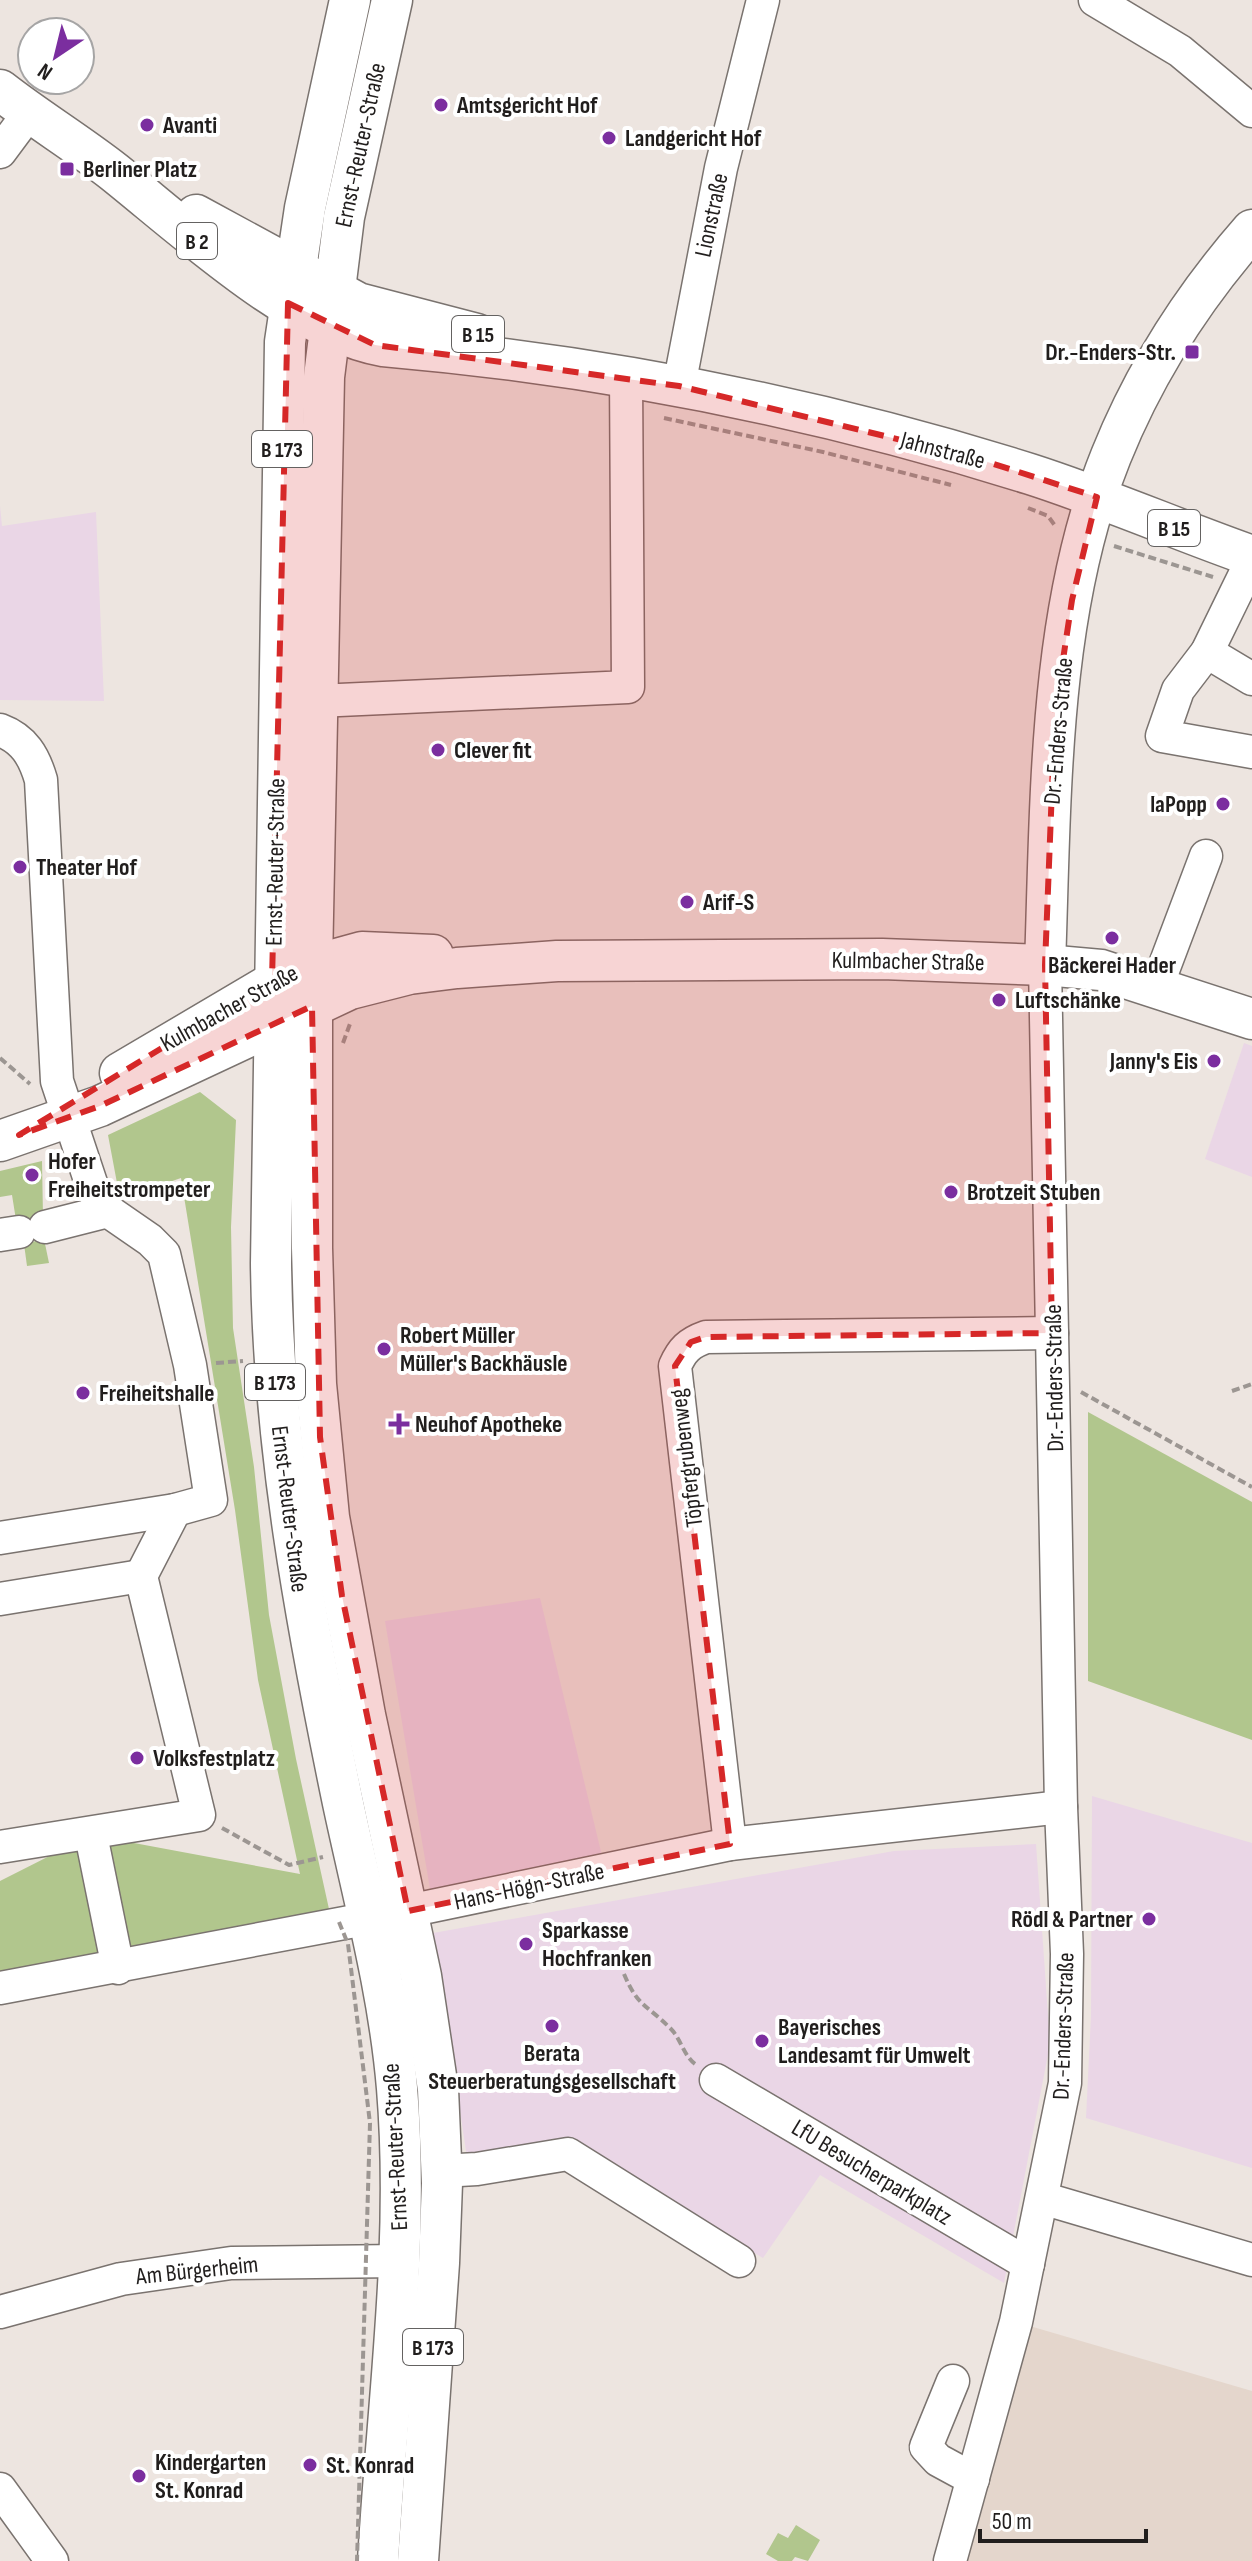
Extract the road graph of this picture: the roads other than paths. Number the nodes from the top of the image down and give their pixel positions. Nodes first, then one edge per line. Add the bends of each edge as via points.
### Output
1 (350, 0) edge
2 (392, 0) edge
3 (763, 0) edge
4 (1095, 0) edge
5 (15, 102) edge
6 (1252, 111) edge
7 (0, 152) edge
8 (1252, 230) edge
9 (291, 285) junction
10 (330, 309) junction
11 (626, 375) junction
12 (679, 386) junction
13 (1097, 497) junction
14 (1252, 558) edge
15 (1207, 652) junction
16 (1252, 679) edge
17 (317, 701) junction
18 (0, 730) edge
19 (1252, 752) edge
20 (1206, 856) dead end
21 (557, 961) junction
22 (312, 964) junction
23 (1045, 965) junction
24 (272, 981) junction
25 (1157, 986) junction
26 (312, 1006) junction
27 (1252, 1019) edge
28 (271, 1023) junction
29 (68, 1113) junction
30 (10, 1138) edge
31 (108, 1211) junction
32 (21, 1231) edge
33 (1052, 1333) junction
34 (175, 1510) junction
35 (0, 1538) edge
36 (141, 1576) junction
37 (0, 1599) edge
38 (1061, 1807) junction
39 (91, 1835) junction
40 (730, 1844) junction
41 (0, 1847) edge
42 (408, 1911) junction
43 (353, 1920) junction
44 (118, 1968) junction
45 (0, 1988) edge
46 (716, 2080) dead end
47 (441, 2171) junction
48 (1042, 2198) junction
49 (1252, 2260) edge
50 (384, 2261) junction
51 (739, 2261) dead end
52 (1028, 2264) junction
53 (0, 2312) edge
54 (953, 2381) dead end
55 (973, 2479) junction
56 (0, 2489) edge
57 (52, 2561) edge
58 (378, 2561) edge
59 (418, 2561) edge
60 (950, 2561) edge

1 - 9 main road, Ernst-Reuter-Straße
2 - 10 main road, Ernst-Reuter-Straße via 347,202
3 - 12 street, Lionstraße via 721,168
4 - 6 street via 1180,51
5 - 7 street
5 - 9 main road, B 2 via 111,170 217,256
8 - 13 main road, Dr.-Enders-Straße via 1198,299 1155,367
9 - 10 main road, B 15
9 - 24 main road, Ernst-Reuter-Straße / B 173 via 283,382
10 - 11 main road, Jahnstraße / B 15 via 383,346
10 - 17 main road, Ernst-Reuter-Straße / B 173
11 - 12 main road, Jahnstraße / B 15
11 - 17 street via 628,687
12 - 13 main road, Jahnstraße / B 15 via 975,458
13 - 14 main road, Jahnstraße / B 15
13 - 23 main road, Dr.-Enders-Straße via 1072,600 1055,713
14 - 15 street
15 - 16 street
15 - 19 street via 1178,690 1162,736
17 - 22 main road, Ernst-Reuter-Straße / B 173
18 - 29 street via 25,746 41,780 57,1081
20 - 25 street
21 - 22 main road, Kulmbacher Straße via 362,952
21 - 23 main road, Kulmbacher Straße via 882,959
21 - 26 main road, Kulmbacher Straße via 409,974 350,989
22 - 24 main road, Kulmbacher Straße
22 - 26 main road, Ernst-Reuter-Straße / B 173
23 - 25 main road, Kulmbacher Straße via 1101,970
23 - 33 street, Dr.-Enders-Straße
24 - 28 main road, Ernst-Reuter-Straße / B 173
24 - 29 main road, Kulmbacher Straße via 153,1050
25 - 27 main road, Kulmbacher Straße
26 - 28 main road, Kulmbacher Straße
26 - 42 main road, Ernst-Reuter-Straße / B 173 via 312,1248 320,1437 342,1596
28 - 29 main road, Kulmbacher Straße
28 - 43 main road, Ernst-Reuter-Straße / B 173 via 272,1350 300,1591
29 - 30 main road, Kulmbacher Straße
29 - 31 street via 94,1192
31 - 32 street
31 - 34 street via 164,1254 214,1363 211,1500
33 - 38 street, Dr.-Enders-Straße
33 - 40 street, Töpfergrubenweg via 706,1337 682,1351 675,1366
34 - 35 street
34 - 36 street
36 - 37 street
36 - 39 street via 199,1815
38 - 40 street, Hans-Högn-Straße
38 - 48 street, Dr.-Enders-Straße via 1065,2083
39 - 41 street
39 - 44 street
40 - 42 street, Hans-Högn-Straße
42 - 43 street, Hans-Högn-Straße
42 - 47 main road, Ernst-Reuter-Straße / B 173 via 438,2089
43 - 44 street, Hans-Högn-Straße
43 - 50 main road, Ernst-Reuter-Straße / B 173 via 397,2085 402,2190
44 - 45 street, Hans-Högn-Straße
46 - 52 street, LfU Besucherparkplatz
47 - 51 street via 568,2154
47 - 59 main road, Ernst-Reuter-Straße / B 173
48 - 49 street
48 - 52 street, Dr.-Enders-Straße
50 - 53 street, Am Bürgerheim via 231,2263 121,2279
50 - 58 main road, Ernst-Reuter-Straße / B 173
52 - 55 street, Dr.-Enders-Straße
54 - 55 street via 926,2447
55 - 60 street, Dr.-Enders-Straße
56 - 57 street

